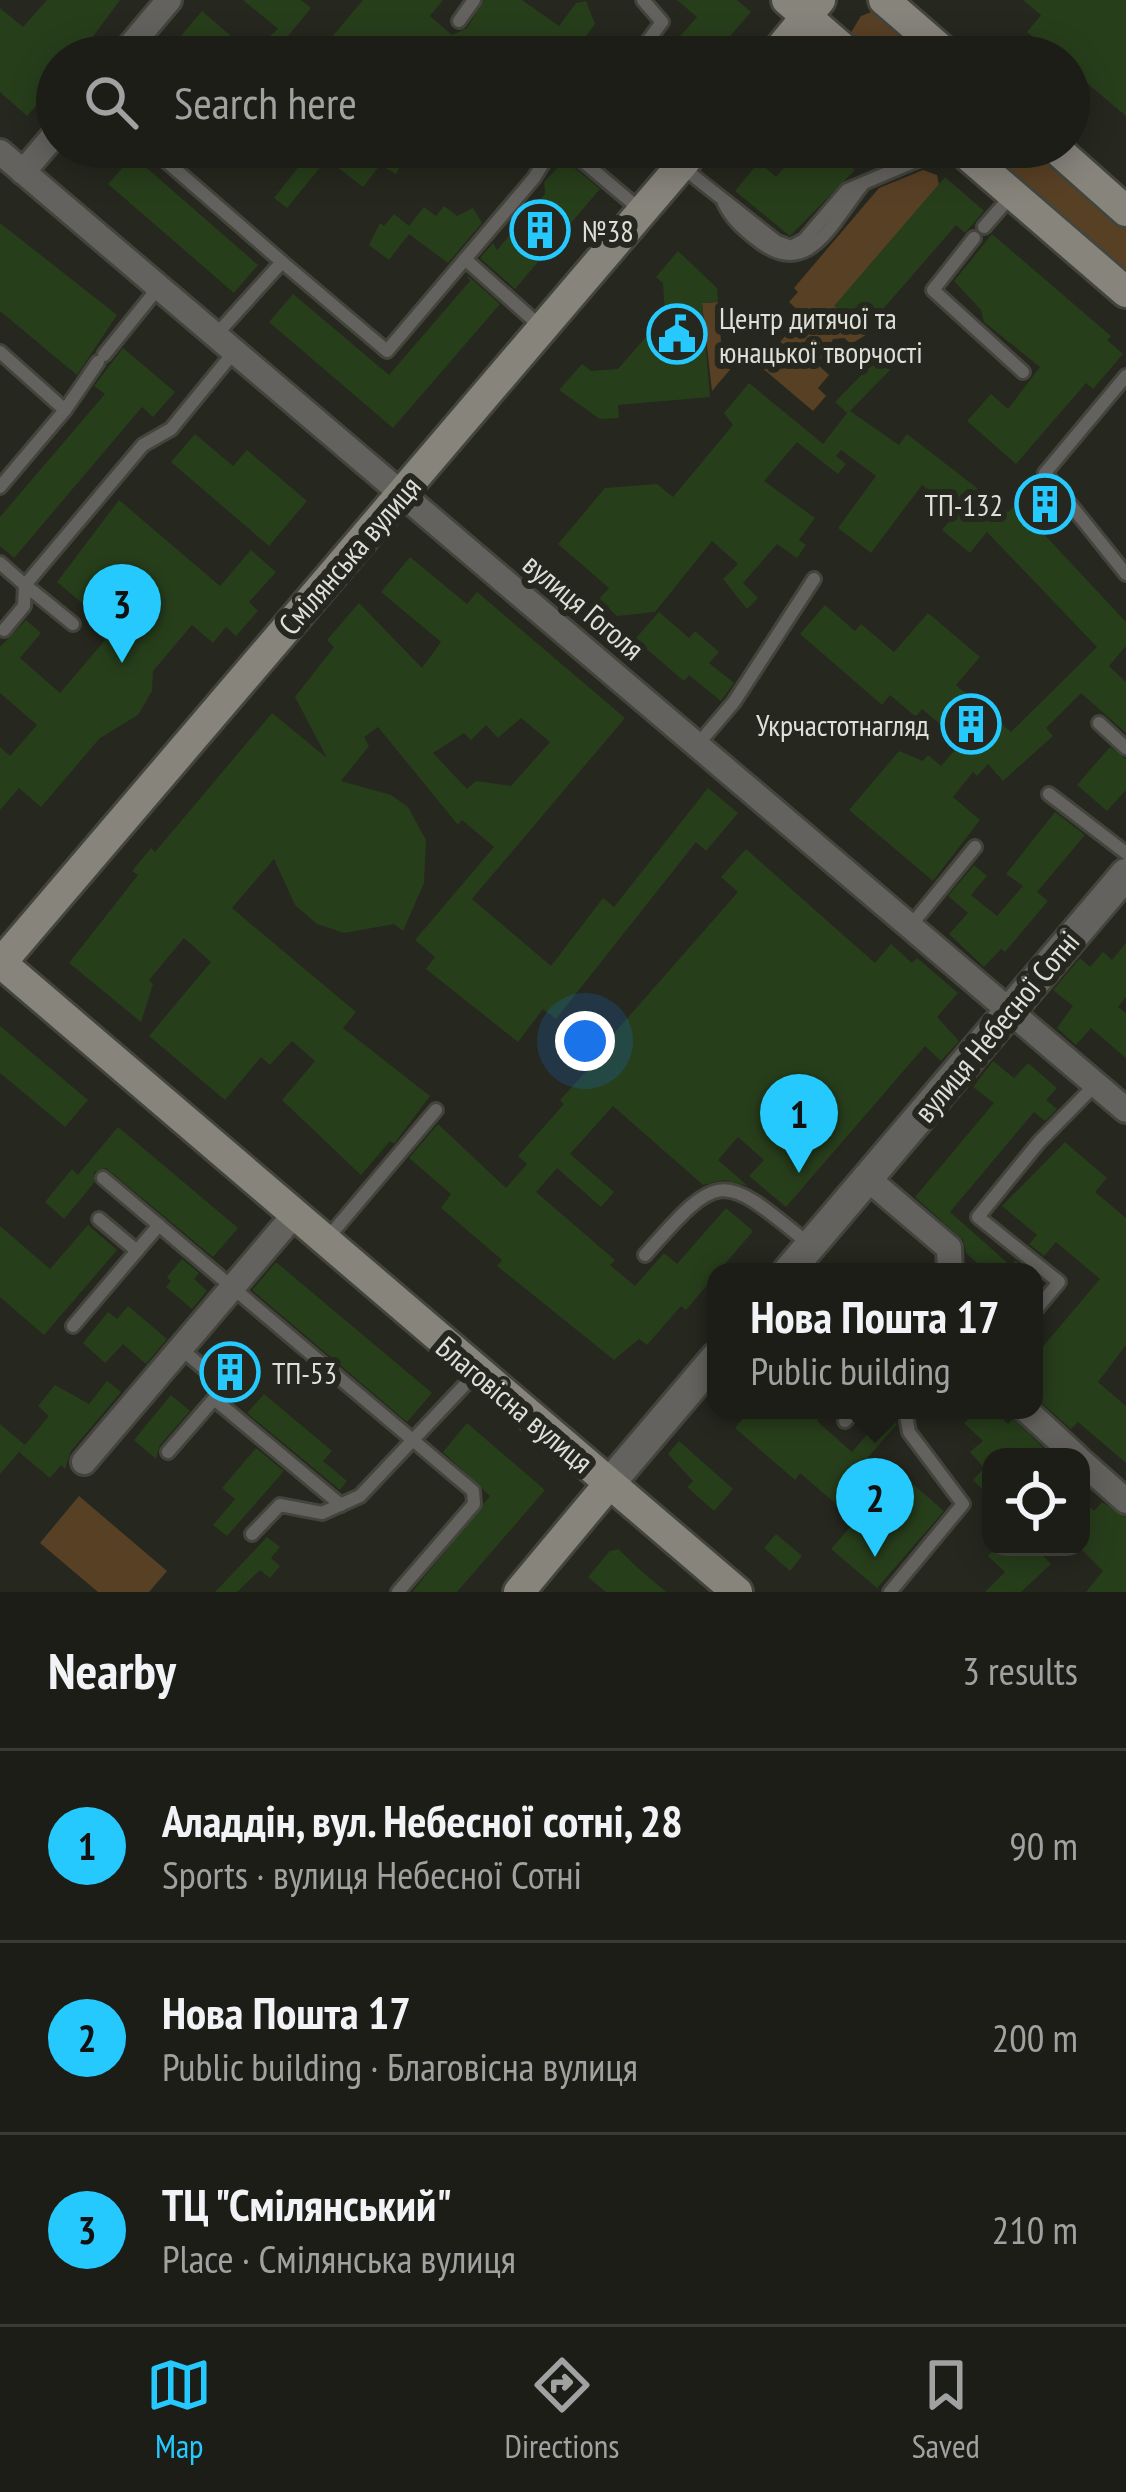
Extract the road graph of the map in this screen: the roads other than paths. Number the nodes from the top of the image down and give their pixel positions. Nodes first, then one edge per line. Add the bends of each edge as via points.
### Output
1 (169, 0) edge
2 (474, 0) edge
3 (643, 0) edge
4 (884, 0) edge
5 (804, 6) edge
6 (459, 21) dead end
7 (139, 36) edge
8 (651, 36) edge
9 (786, 36) edge
10 (833, 36) edge
11 (926, 36) edge
12 (0, 152) edge
13 (36, 157) edge
14 (175, 168) edge
15 (540, 168) edge
16 (592, 168) edge
17 (679, 168) edge
18 (698, 168) edge
19 (900, 168) edge
20 (979, 168) edge
21 (1078, 168) edge
22 (23, 172) junction
23 (1012, 194) junction
24 (1126, 211) edge
25 (643, 213) junction
26 (465, 259) junction
27 (282, 262) junction
28 (158, 288) junction
29 (1126, 292) edge
30 (544, 329) junction
31 (225, 344) junction
32 (0, 352) edge
33 (1023, 372) dead end
34 (1126, 376) edge
35 (65, 410) junction
36 (0, 487) edge
37 (403, 493) junction
38 (0, 563) edge
39 (1126, 574) edge
40 (814, 579) dead end
41 (25, 585) junction
42 (73, 624) dead end
43 (4, 630) dead end
44 (1099, 723) dead end
45 (699, 743) junction
46 (1126, 748) edge
47 (1048, 794) dead end
48 (975, 847) dead end
49 (1126, 853) edge
50 (1126, 874) edge
51 (912, 924) junction
52 (0, 963) edge
53 (1010, 1008) junction
54 (1096, 1084) junction
55 (436, 1110) dead end
56 (1126, 1110) edge
57 (103, 1178) dead end
58 (867, 1178) junction
59 (294, 1215) junction
60 (99, 1219) dead end
61 (158, 1225) junction
62 (325, 1241) junction
63 (810, 1245) junction
64 (136, 1251) junction
65 (645, 1255) dead end
66 (795, 1263) edge
67 (950, 1263) edge
68 (1036, 1263) edge
69 (1043, 1269) edge
70 (232, 1287) junction
71 (1043, 1301) edge
72 (73, 1327) dead end
73 (180, 1348) junction
74 (707, 1368) edge
75 (477, 1372) junction
76 (214, 1399) junction
77 (907, 1419) edge
78 (1036, 1419) edge
79 (413, 1441) junction
80 (1067, 1448) edge
81 (168, 1452) dead end
82 (84, 1462) dead end
83 (1090, 1469) edge
84 (608, 1484) junction
85 (1126, 1501) edge
86 (341, 1505) junction
87 (252, 1534) dead end
88 (398, 1592) edge
89 (518, 1592) edge
90 (736, 1592) edge
91 (890, 1592) edge

1 - 7 street
2 - 6 lane
3 - 8 lane via 662,22
4 - 11 main road
5 - 9 main road
5 - 10 main road
12 - 22 street, вулиця Гоголя
13 - 22 street
14 - 27 lane
15 - 26 lane
16 - 25 lane
17 - 25 main road, Смілянська вулиця
18 - 19 lane via 736,223 790,258 806,252 865,182
20 - 23 main road
21 - 24 main road
22 - 28 street, вулиця Гоголя
23 - 29 main road
23 - 33 lane via 933,290
25 - 30 main road, Смілянська вулиця
26 - 27 lane via 387,351
26 - 30 lane
27 - 31 lane
28 - 31 street, вулиця Гоголя
28 - 35 lane
30 - 37 main road, Смілянська вулиця
31 - 37 street, вулиця Гоголя
31 - 41 lane via 171,429 143,445
32 - 35 lane
34 - 39 lane via 1045,473
35 - 36 lane
37 - 45 street, вулиця Гоголя
37 - 52 main road, Смілянська вулиця
38 - 41 lane
40 - 45 lane
41 - 42 lane
41 - 43 lane via 24,606
44 - 46 lane
45 - 51 street, вулиця Гоголя
47 - 49 lane
48 - 51 lane
50 - 53 street, вулиця Небесної Сотні
51 - 53 street, вулиця Гоголя
52 - 59 main road, Благовісна вулиця
53 - 54 street, вулиця Гоголя
53 - 58 street, вулиця Небесної Сотні
54 - 56 street, вулиця Гоголя
54 - 68 lane via 979,1217
55 - 62 lane
57 - 61 lane
58 - 63 street, вулиця Небесної Сотні
58 - 67 street via 950,1248
59 - 62 main road, Благовісна вулиця
59 - 70 street
60 - 64 lane
61 - 64 lane
61 - 70 lane
62 - 75 main road, Благовісна вулиця
63 - 65 lane via 748,1194 723,1189 697,1197
63 - 66 street, вулиця Небесної Сотні
64 - 72 lane
69 - 71 lane via 1059,1282
70 - 73 street
70 - 79 lane
73 - 76 lane via 218,1380
73 - 82 street
74 - 84 street
75 - 79 lane
75 - 84 main road, Благовісна вулиця
76 - 81 lane
76 - 86 lane
77 - 91 lane via 963,1504
78 - 80 street
79 - 86 lane via 366,1492
79 - 88 lane via 476,1497
83 - 85 street
84 - 89 main road
84 - 90 main road, Благовісна вулиця
86 - 87 lane via 322,1513 280,1505

